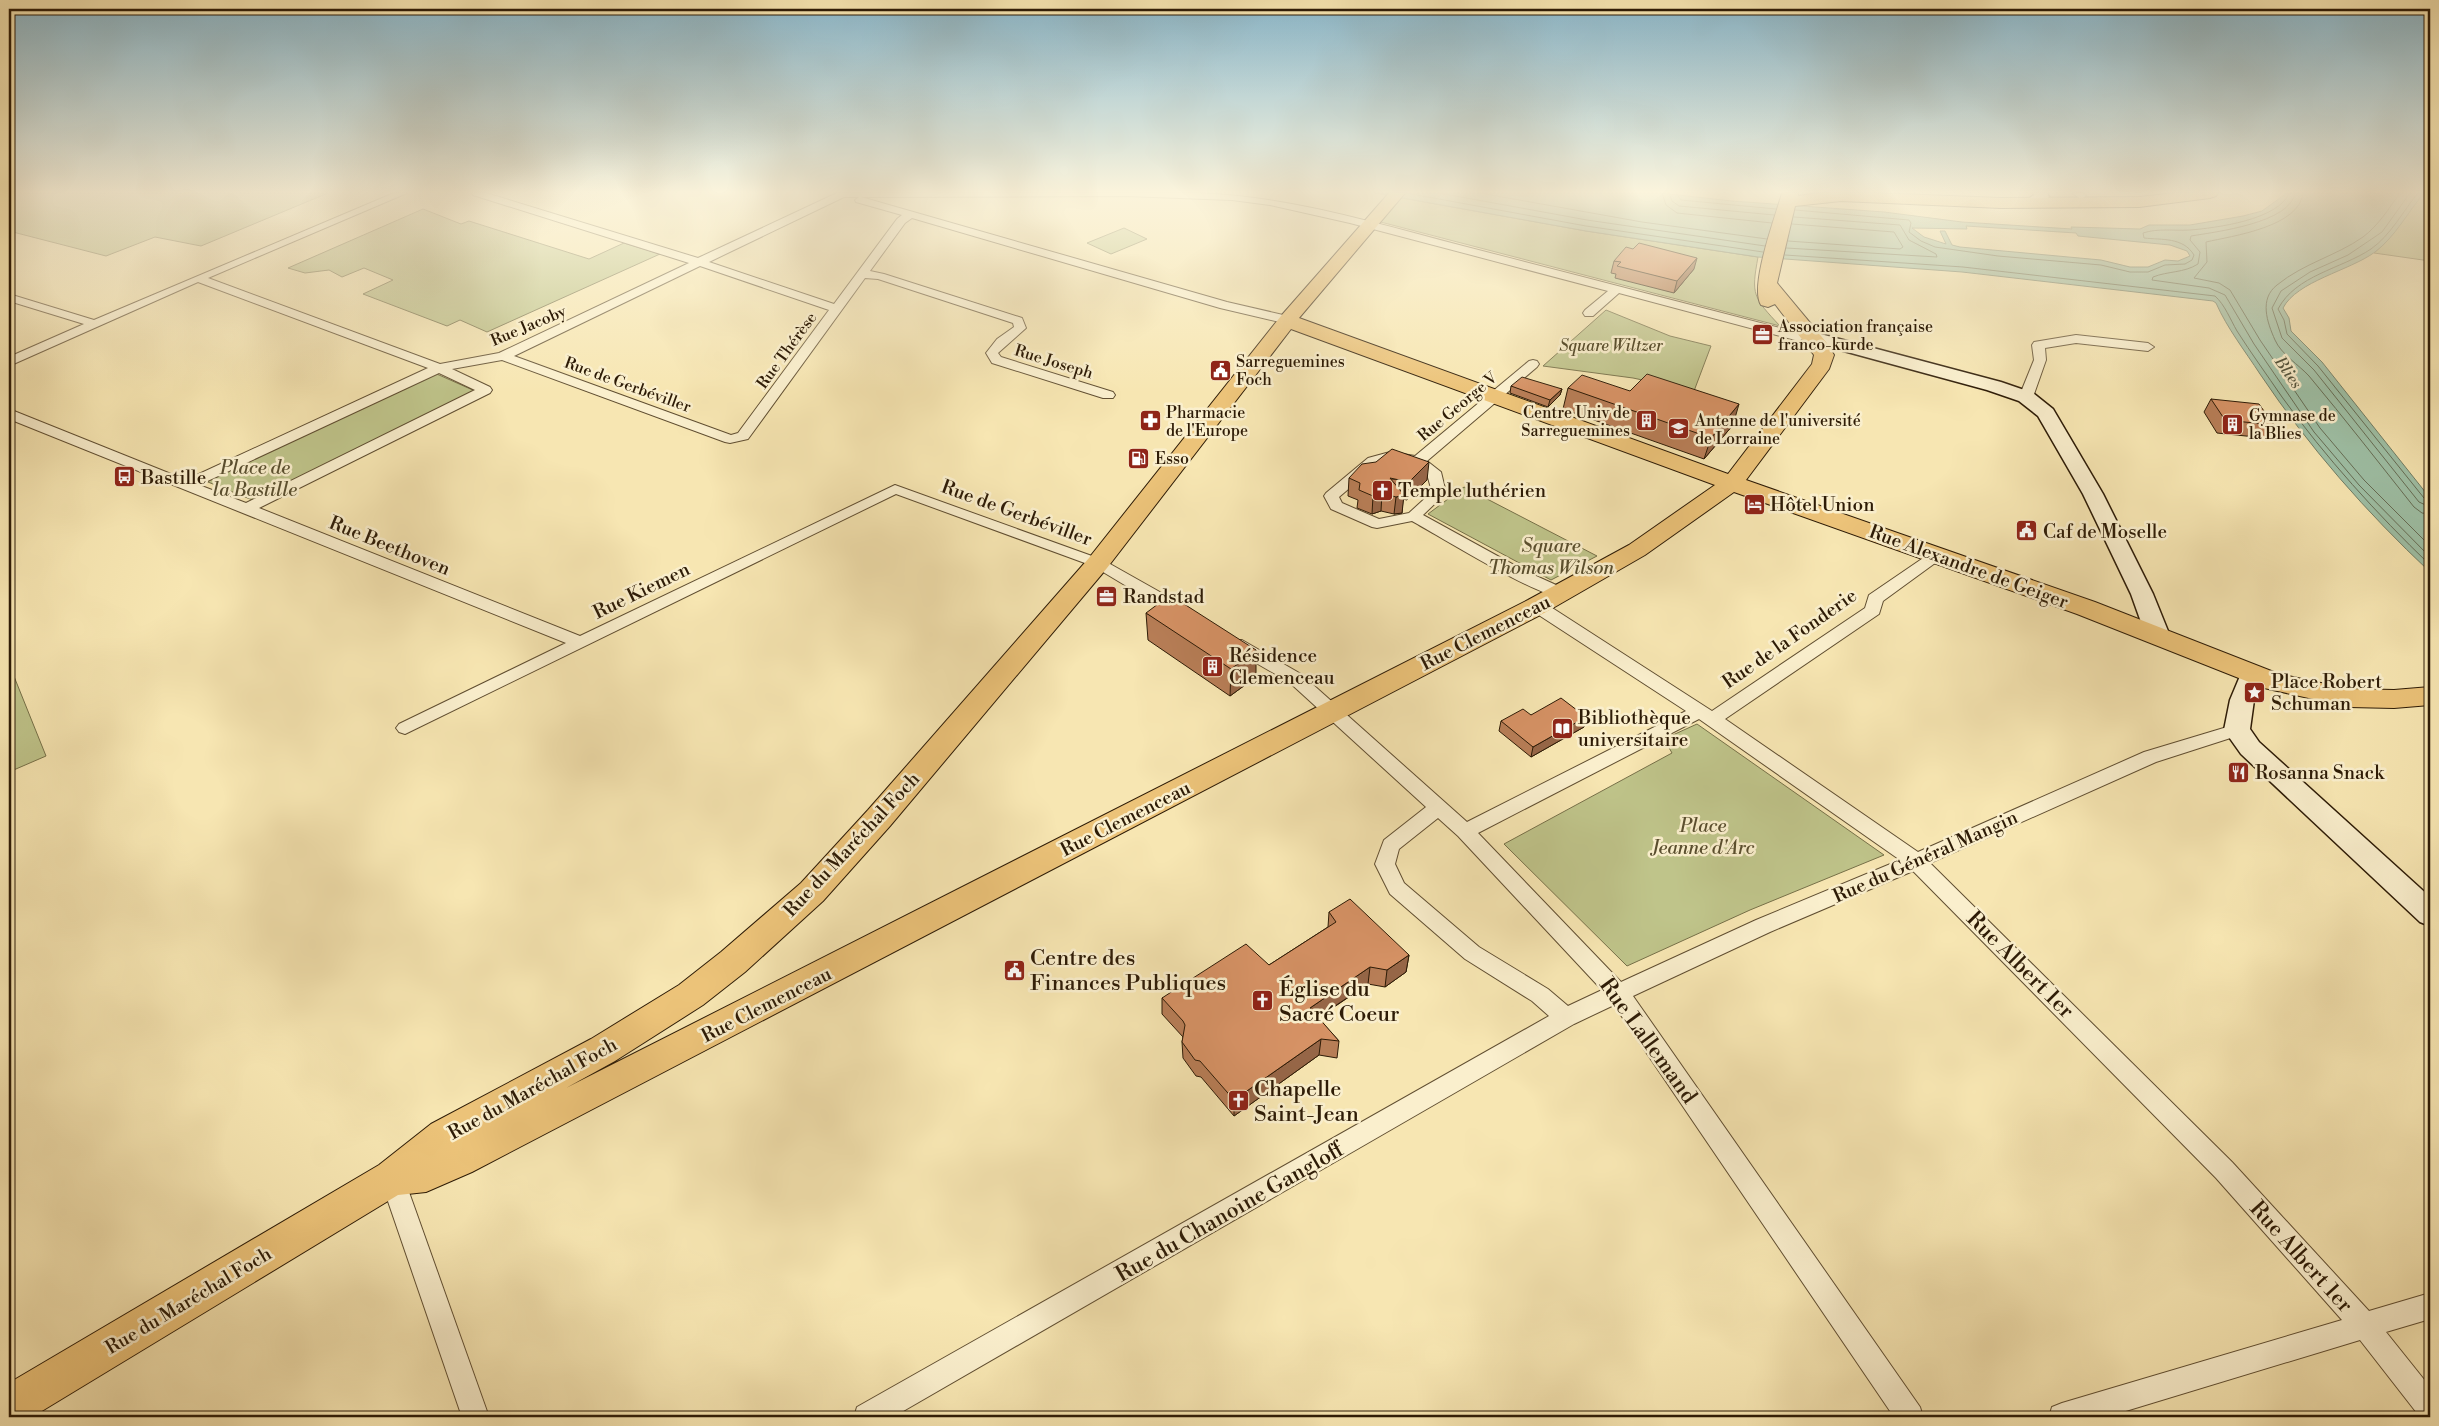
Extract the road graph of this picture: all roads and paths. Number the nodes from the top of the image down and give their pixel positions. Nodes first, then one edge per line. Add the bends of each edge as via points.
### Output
1 (242, 260) edge
2 (690, 260) edge
3 (708, 260) edge
4 (874, 260) edge
5 (1068, 260) edge
6 (1340, 260) edge
7 (1503, 260) edge
8 (1773, 260) edge
9 (701, 263) junction
10 (864, 274) junction
11 (198, 278) junction
12 (1617, 289) junction
13 (9, 297) edge
14 (837, 309) junction
15 (1590, 313) dead end
16 (1288, 320) junction
17 (96, 324) junction
18 (1806, 337) junction
19 (2148, 346) dead end
20 (1874, 354) junction
21 (1824, 355) junction
22 (503, 356) junction
23 (9, 362) edge
24 (1533, 364) dead end
25 (439, 368) junction
26 (1807, 382) junction
27 (1108, 395) dead end
28 (1495, 397) junction
29 (2026, 397) junction
30 (9, 414) edge
31 (743, 436) joint
32 (1418, 461) junction
33 (1733, 482) junction
34 (186, 485) junction
35 (895, 490) joint
36 (246, 509) junction
37 (1414, 516) junction
38 (1937, 555) junction
39 (1098, 563) junction
40 (1548, 600) junction
41 (1201, 623) edge
42 (2154, 626) junction
43 (1227, 638) edge
44 (580, 642) junction
45 (2252, 675) junction
46 (2430, 696) edge
47 (1332, 710) junction
48 (1706, 715) junction
49 (405, 728) dead end
50 (2237, 730) junction
51 (1438, 807) junction
52 (1465, 831) junction
53 (1916, 861) junction
54 (2430, 914) edge
55 (1617, 992) junction
56 (666, 1011) junction
57 (1566, 1017) junction
58 (694, 1042) junction
59 (611, 1064) junction
60 (392, 1178) junction
61 (2430, 1306) edge
62 (2364, 1325) junction
63 (9, 1407) edge
64 (2430, 1408) edge
65 (476, 1417) edge
66 (867, 1417) edge
67 (1910, 1417) edge
68 (2062, 1417) edge

1 - 11 street
2 - 9 street
3 - 9 street, Rue Jacoby
4 - 10 street, Rue Thérèse
5 - 16 street
6 - 16 main road, Rue du Maréchal Foch
7 - 12 street
8 - 18 main road via 1766,296
9 - 14 street
9 - 22 street, Rue Jacoby
10 - 14 street, Rue Thérèse
10 - 27 street, Rue Joseph via 880,276 1018,321 1020,328 992,353 996,360
11 - 17 street
11 - 25 street
12 - 15 street
12 - 18 street
13 - 17 street
14 - 31 street, Rue Thérèse
16 - 28 main road, Rue Alexandre de Geiger
16 - 39 main road, Rue du Maréchal Foch
17 - 23 street
18 - 20 street
18 - 21 main road
18 - 26 main road via 1810,355
19 - 29 street via 2076,339 2038,345 2040,360
20 - 21 street via 1841,352
20 - 29 street
21 - 26 main road, Rue Clemenceau via 1822,366
22 - 25 street, Rue Jacoby
22 - 31 street, Rue de Gerbéviller via 730,439
24 - 28 street, Rue George V
25 - 34 street
25 - 36 street via 485,390
26 - 33 main road, Rue Clemenceau
28 - 32 street, Rue George V
28 - 33 main road, Rue Alexandre de Geiger
29 - 42 street via 2046,412 2093,494
30 - 34 street, Rue Beethoven
32 - 37 street via 1434,472 1439,493
32 - 37 street, Rue George V via 1390,456 1373,461 1330,496 1336,506 1377,524
33 - 38 main road, Rue Alexandre de Geiger
33 - 40 main road, Rue Clemenceau via 1637,550
34 - 36 street, Rue Beethoven
35 - 39 street, Rue de Gerbéviller
35 - 44 street, Rue Kiemen
36 - 44 street, Rue Beethoven
37 - 40 street, Rue Albert 1er via 1517,573
38 - 42 main road, Rue Alexandre de Geiger
38 - 48 street, Rue de la Fonderie via 1875,600 1873,610
39 - 41 street, Rue de Gerbéviller
39 - 56 main road, Rue du Maréchal Foch via 812,892 734,962
40 - 47 main road, Rue Clemenceau
40 - 48 street, Rue Albert 1er
42 - 45 main road, Rue Alexandre de Geiger
43 - 47 street, Rue Lallemand via 1295,678
44 - 49 street, Rue Kiemen
45 - 46 main road, Rue Alexandre de Geiger via 2291,687 2348,698
45 - 50 street via 2241,704
47 - 51 street, Rue Lallemand
47 - 58 main road, Rue Clemenceau
48 - 52 street
48 - 53 street, Rue Albert 1er
50 - 53 street, Rue du Général Mangin via 2150,757
50 - 54 street via 2266,765
51 - 52 street, Rue Lallemand
51 - 57 street via 1391,845 1385,864 1397,888 1472,953 1540,995
52 - 55 street, Rue Lallemand
53 - 55 street, Rue du Général Mangin
53 - 62 street, Rue Albert 1er via 2224,1170
55 - 57 street, Rue du Chanoine Gangloff
55 - 67 street, Rue Lallemand
56 - 58 main road via 667,1026 684,1040
56 - 59 main road, Rue du Maréchal Foch
57 - 66 street, Rue du Chanoine Gangloff
58 - 59 main road, Rue Clemenceau
59 - 60 main road, Rue du Maréchal Foch via 444,1136
60 - 63 main road, Rue du Maréchal Foch
60 - 65 street
61 - 62 street
62 - 64 street, Rue Albert 1er
62 - 68 street

